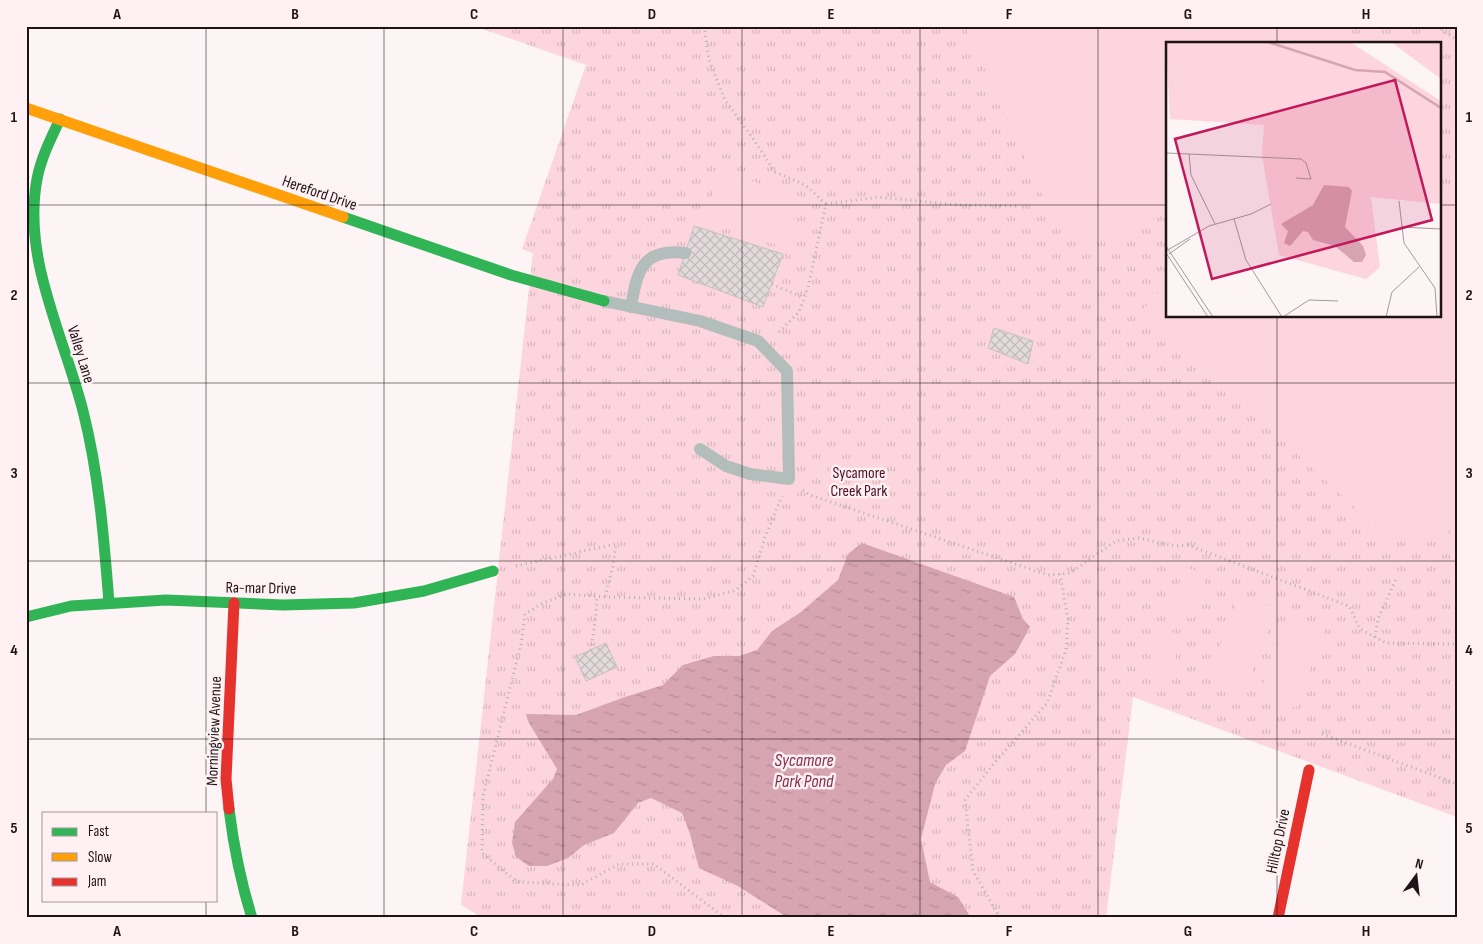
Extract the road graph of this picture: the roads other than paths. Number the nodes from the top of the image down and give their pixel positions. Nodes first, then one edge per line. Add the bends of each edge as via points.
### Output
1 (26, 108) edge
2 (60, 119) junction
3 (685, 254) dead end
4 (604, 301) joint
5 (631, 307) junction
6 (700, 449) dead end
7 (494, 571) road end
8 (109, 603) junction
9 (234, 603) junction
10 (26, 617) edge
11 (1309, 770) dead end
12 (252, 918) edge
13 (1278, 918) edge

1 - 2 street, Hereford Drive
2 - 4 street, Hereford Drive via 511,275
2 - 8 street, Valley Lane via 45,152 36,186 37,255 44,289 82,410 92,457 103,526
3 - 5 lane via 657,254 644,263 635,284
4 - 5 lane
5 - 6 lane via 700,322 758,340 787,372 788,479 750,474 726,466
7 - 9 street, Ra-mar Drive via 424,591 354,603
8 - 9 street, Ra-mar Drive via 166,600
8 - 10 street, Ra-mar Drive via 71,606
9 - 12 street, Morningview Avenue via 226,779 234,849
11 - 13 street, Hilltop Drive

